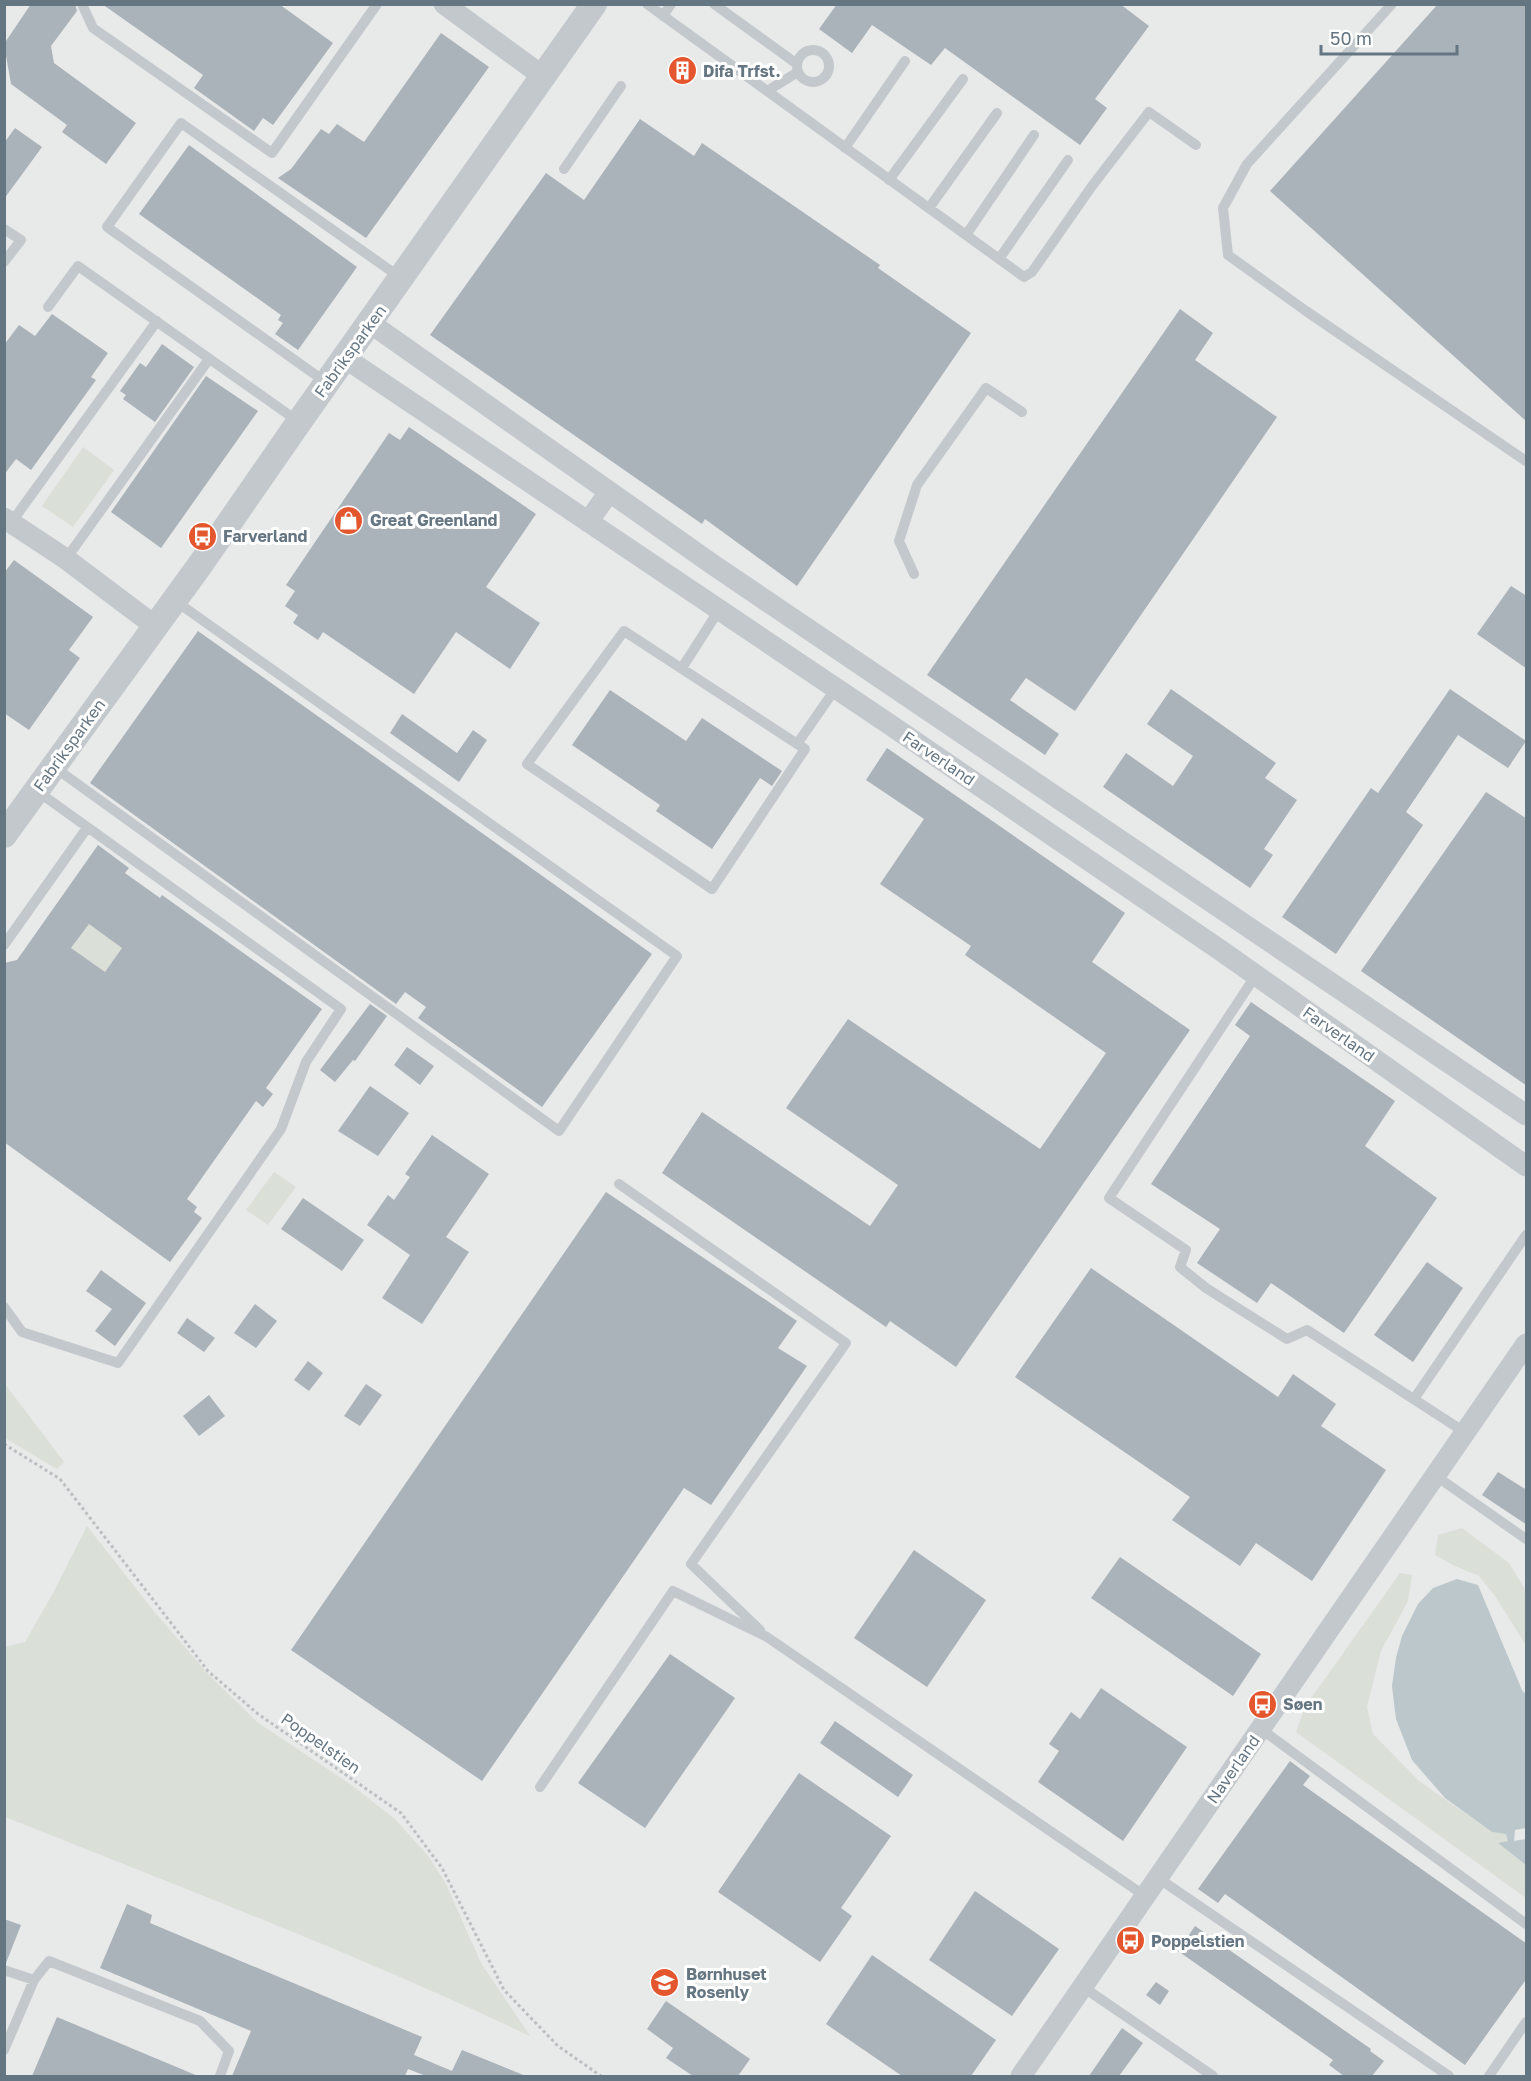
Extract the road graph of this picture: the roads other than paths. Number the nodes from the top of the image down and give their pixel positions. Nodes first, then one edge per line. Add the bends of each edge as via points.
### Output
1 (82, 4) edge
2 (377, 4) edge
3 (444, 4) edge
4 (594, 4) edge
5 (647, 4) edge
6 (671, 4) edge
7 (714, 4) edge
8 (1392, 4) edge
9 (663, 16) junction
10 (905, 61) dead end
11 (544, 77) junction
12 (963, 79) dead end
13 (621, 86) dead end
14 (767, 91) junction
15 (997, 113) dead end
16 (1034, 135) dead end
17 (1196, 145) dead end
18 (845, 148) junction
19 (1068, 160) dead end
20 (564, 169) dead end
21 (889, 180) junction
22 (929, 208) junction
23 (4, 228) edge
24 (966, 235) junction
25 (999, 259) junction
26 (4, 262) edge
27 (401, 279) junction
28 (48, 307) dead end
29 (157, 321) junction
30 (370, 323) junction
31 (209, 358) junction
32 (345, 358) junction
33 (327, 383) junction
34 (1022, 412) dead end
35 (299, 422) junction
36 (1527, 461) edge
37 (609, 492) junction
38 (8, 521) edge
39 (588, 522) junction
40 (66, 560) junction
41 (914, 574) dead end
42 (174, 600) junction
43 (719, 610) junction
44 (155, 626) junction
45 (854, 660) junction
46 (682, 669) junction
47 (836, 688) junction
48 (907, 696) junction
49 (888, 724) junction
50 (797, 744) junction
51 (54, 766) junction
52 (1041, 787) junction
53 (37, 791) junction
54 (1021, 814) junction
55 (87, 828) junction
56 (4, 835) edge
57 (1243, 923) junction
58 (4, 945) edge
59 (1223, 952) junction
60 (1256, 975) junction
61 (1527, 1115) edge
62 (1527, 1166) edge
63 (619, 1184) dead end
64 (1527, 1235) edge
65 (4, 1307) edge
66 (1527, 1344) edge
67 (1414, 1399) junction
68 (1466, 1433) junction
69 (1436, 1476) junction
70 (1527, 1539) edge
71 (767, 1637) junction
72 (1261, 1729) junction
73 (540, 1786) dead end
74 (1158, 1878) junction
75 (1145, 1896) junction
76 (1527, 1924) edge
77 (4, 1970) edge
78 (34, 1980) junction
79 (1083, 1987) junction
80 (1527, 2022) edge
81 (4, 2050) edge
82 (220, 2076) edge
83 (1021, 2076) edge
84 (1213, 2076) edge
85 (1449, 2076) edge
86 (1489, 2076) edge

1 - 2 lane via 93,28 272,153
3 - 11 street
4 - 11 street, Fabriksparken
5 - 9 lane
6 - 9 lane
7 - 14 lane via 797,68
8 - 36 lane via 1247,164 1223,208 1228,255
9 - 14 lane
10 - 18 lane
11 - 27 street, Fabriksparken
12 - 21 lane
13 - 20 lane
14 - 18 lane
15 - 22 lane
16 - 24 lane
17 - 25 lane via 1149,112 1032,272 1024,277
18 - 21 lane
19 - 25 lane
21 - 22 lane
22 - 24 lane
23 - 26 lane via 21,240
24 - 25 lane
27 - 30 street, Fabriksparken
27 - 33 lane via 181,123 107,227
28 - 29 lane via 78,266
29 - 31 lane
29 - 38 lane
30 - 32 street, Fabriksparken
30 - 37 street, Farverland
31 - 35 lane
31 - 40 lane
32 - 33 street, Fabriksparken
32 - 39 street, Farverland
33 - 35 street, Fabriksparken
34 - 41 lane via 986,388 917,484 899,540
35 - 42 street, Fabriksparken
37 - 39 street
37 - 45 street, Farverland
38 - 40 street
39 - 43 street, Farverland
40 - 44 street
42 - 44 street, Fabriksparken
42 - 51 lane via 677,956 559,1131
43 - 46 lane
43 - 47 street, Farverland
44 - 51 street, Fabriksparken
45 - 47 street
45 - 48 street, Farverland
46 - 50 lane
46 - 50 lane via 624,631 527,764 712,889 805,749
47 - 49 street, Farverland
47 - 50 lane
48 - 49 street
48 - 52 street, Farverland
49 - 54 street, Farverland
51 - 53 street, Fabriksparken
52 - 54 street
52 - 57 street, Farverland
53 - 55 lane
53 - 56 street, Fabriksparken
54 - 59 street, Farverland
55 - 58 lane
55 - 65 lane via 341,1009 306,1062 281,1129 118,1363 22,1332
57 - 59 street
57 - 61 street, Farverland
59 - 60 street, Farverland
60 - 62 street, Farverland
60 - 67 lane via 1109,1198 1186,1250 1180,1267 1206,1288 1287,1339 1307,1330
63 - 71 lane via 846,1343 691,1564
64 - 67 lane
66 - 68 street, Naverland
67 - 68 lane
68 - 69 street, Naverland
69 - 70 lane
69 - 72 street, Naverland
71 - 73 lane via 673,1591
71 - 75 lane
72 - 74 street, Naverland
72 - 76 lane
74 - 75 street, Naverland
74 - 85 lane
75 - 79 street, Naverland
77 - 78 lane
78 - 81 lane
78 - 82 lane via 49,1961 200,2021 229,2051
79 - 83 street, Naverland
79 - 84 lane
80 - 86 lane

